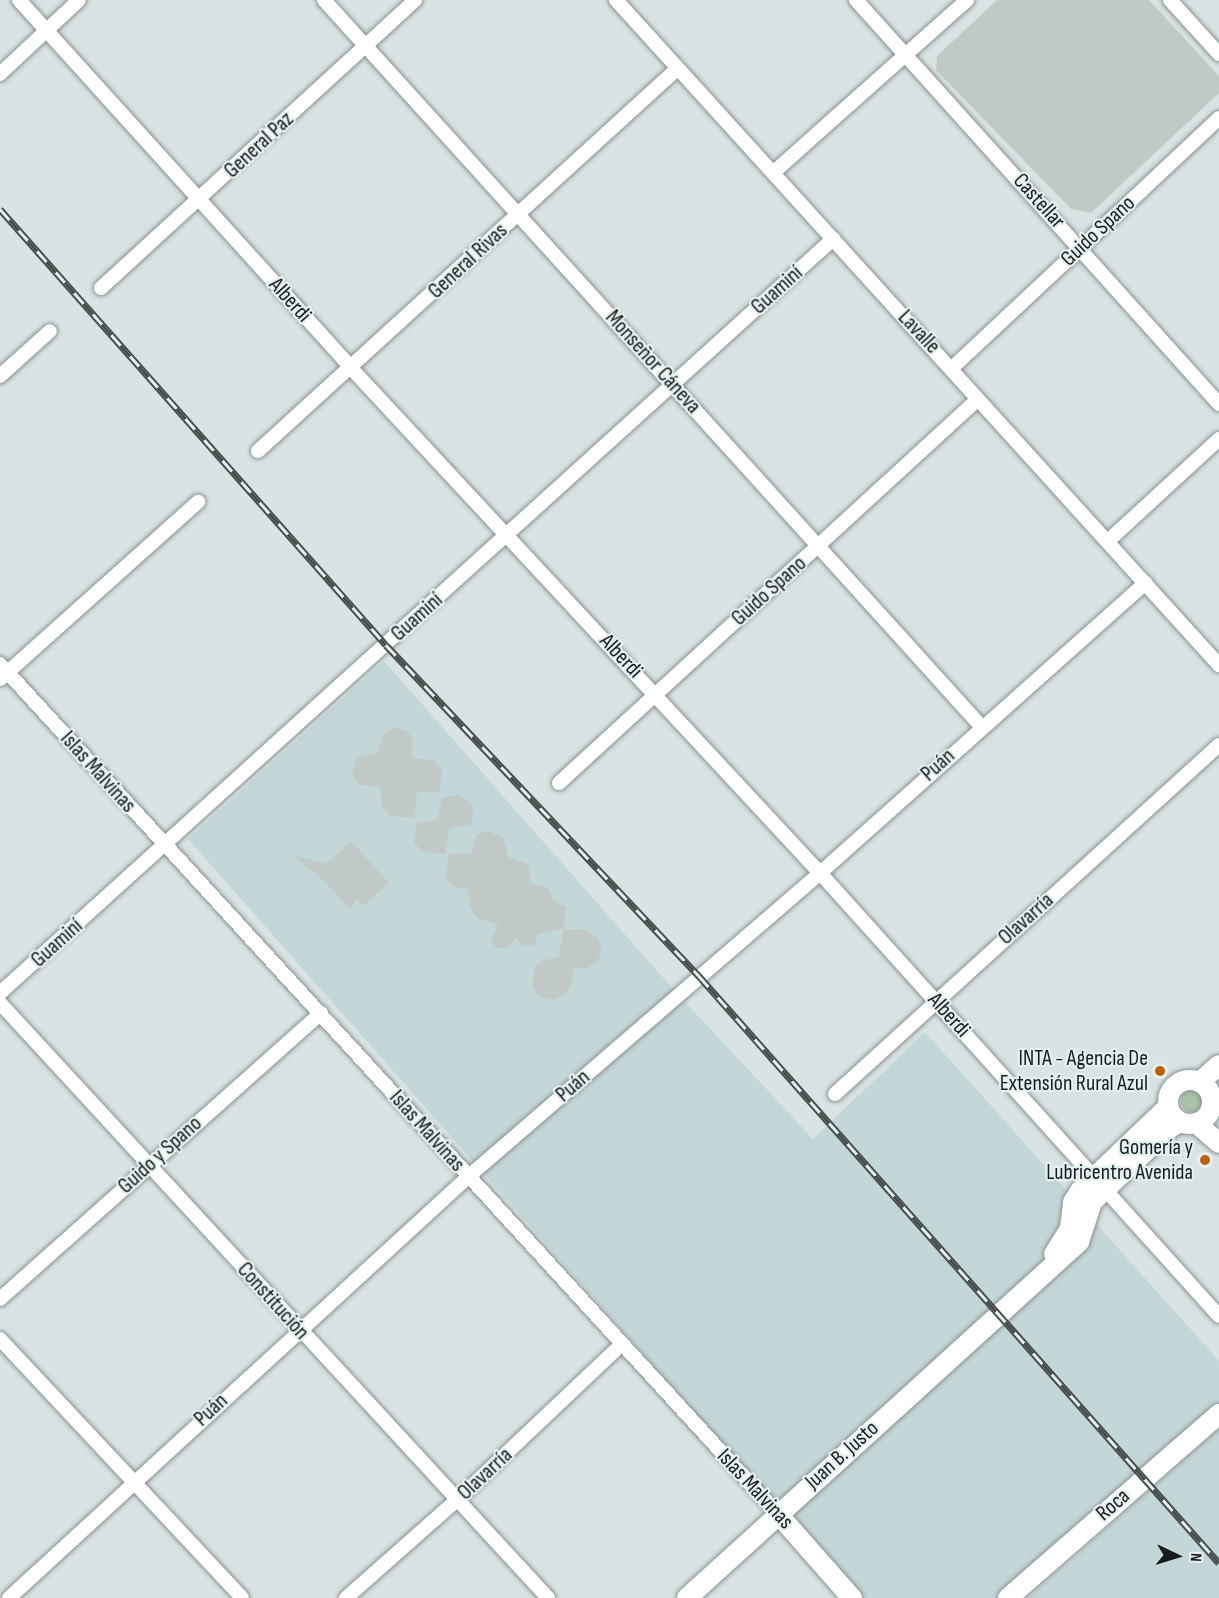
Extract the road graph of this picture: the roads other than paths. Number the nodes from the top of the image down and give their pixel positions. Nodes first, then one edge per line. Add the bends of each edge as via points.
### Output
1 (19, 0) edge
2 (79, 0) edge
3 (324, 0) edge
4 (415, 0) edge
5 (616, 0) edge
6 (856, 0) edge
7 (967, 0) edge
8 (1170, 0) edge
9 (48, 31) junction
10 (364, 46) junction
11 (1219, 54) edge
12 (907, 56) junction
13 (677, 69) junction
14 (0, 74) edge
15 (1219, 118) edge
16 (774, 172) junction
17 (200, 200) junction
18 (519, 214) junction
19 (833, 239) junction
20 (1081, 247) junction
21 (100, 288) dead end
22 (50, 331) dead end
23 (351, 368) junction
24 (952, 368) junction
25 (0, 376) edge
26 (673, 383) junction
27 (978, 399) junction
28 (1219, 404) edge
29 (1219, 439) edge
30 (258, 451) dead end
31 (198, 502) dead end
32 (507, 535) junction
33 (1108, 541) junction
34 (819, 546) junction
35 (1145, 583) junction
36 (1219, 665) edge
37 (2, 672) edge
38 (657, 693) junction
39 (981, 726) junction
40 (1219, 745) edge
41 (559, 783) dead end
42 (165, 846) junction
43 (820, 873) junction
44 (0, 993) edge
45 (936, 1000) junction
46 (0, 1003) edge
47 (321, 1013) junction
48 (1219, 1065) edge
49 (1210, 1090) edge
50 (835, 1094) dead end
51 (1182, 1118) junction
52 (1219, 1126) edge
53 (1219, 1143) edge
54 (151, 1164) junction
55 (468, 1177) junction
56 (1099, 1181) junction
57 (0, 1299) edge
58 (1219, 1316) edge
59 (298, 1330) junction
60 (0, 1339) edge
61 (621, 1345) junction
62 (1219, 1414) edge
63 (135, 1480) junction
64 (459, 1498) junction
65 (778, 1514) junction
66 (9, 1598) edge
67 (242, 1598) edge
68 (346, 1598) edge
69 (548, 1598) edge
70 (687, 1598) edge
71 (852, 1598) edge
72 (1008, 1598) edge

1 - 9 street, Alberdi
2 - 9 street
3 - 10 street, Monseñor Cáneva
4 - 10 street, General Paz
5 - 13 street, Lavalle
6 - 12 street, Castellar
7 - 12 street
8 - 11 street
9 - 14 street
9 - 17 street, Alberdi
10 - 17 street, General Paz
10 - 18 street, Monseñor Cáneva
12 - 16 street
12 - 20 street, Castellar
13 - 16 street, Lavalle
13 - 18 street, General Rivas
15 - 20 street, Guido Spano
16 - 19 street, Lavalle
17 - 21 street, General Paz
17 - 23 street, Alberdi
18 - 23 street, General Rivas
18 - 26 street, Monseñor Cáneva
19 - 24 street, Lavalle
19 - 26 street, Guaminí
20 - 24 street, Guido Spano
20 - 28 street, Castellar
22 - 25 street
23 - 30 street, General Rivas
23 - 32 street, Alberdi
24 - 27 street, Lavalle
26 - 32 street, Guaminí
26 - 34 street, Monseñor Cáneva
27 - 33 street, Lavalle
27 - 34 street, Guido Spano
29 - 33 street
31 - 37 street
32 - 38 street, Alberdi
32 - 42 street, Guaminí
33 - 35 street, Lavalle
34 - 38 street, Guido Spano
34 - 39 street, Monseñor Cáneva
35 - 36 street, Lavalle
35 - 39 street, Puán
37 - 42 street, Islas Malvinas
38 - 41 street, Guido Spano
38 - 43 street, Alberdi
39 - 43 street, Puán
40 - 45 street, Olavarría
42 - 44 street, Guaminí
42 - 47 street, Islas Malvinas
43 - 45 street, Alberdi
43 - 55 street, Puán
45 - 50 street, Olavarría
45 - 56 street, Alberdi
46 - 54 street, Constitución
47 - 54 street, Guido y Spano
47 - 55 street, Islas Malvinas
48 - 49 main road, Juan B. Justo
49 - 51 main road, Juan B. Justo
49 - 51 main road via 1179,1082 1169,1093
49 - 52 main road
51 - 53 main road
51 - 56 main road, Juan B. Justo
54 - 57 street, Guido y Spano
54 - 59 street, Constitución
55 - 59 street, Puán
55 - 61 street, Islas Malvinas
56 - 58 street, Alberdi
56 - 65 main road, Juan B. Justo via 1079,1242 1038,1275
59 - 63 street, Puán
59 - 64 street, Constitución
60 - 63 street
61 - 64 street, Olavarría
61 - 65 street, Islas Malvinas
62 - 72 main road, Roca
63 - 66 street, Puán
63 - 67 street
64 - 68 street, Olavarría
64 - 69 street, Constitución
65 - 70 main road, Juan B. Justo
65 - 71 main road, Islas Malvinas

